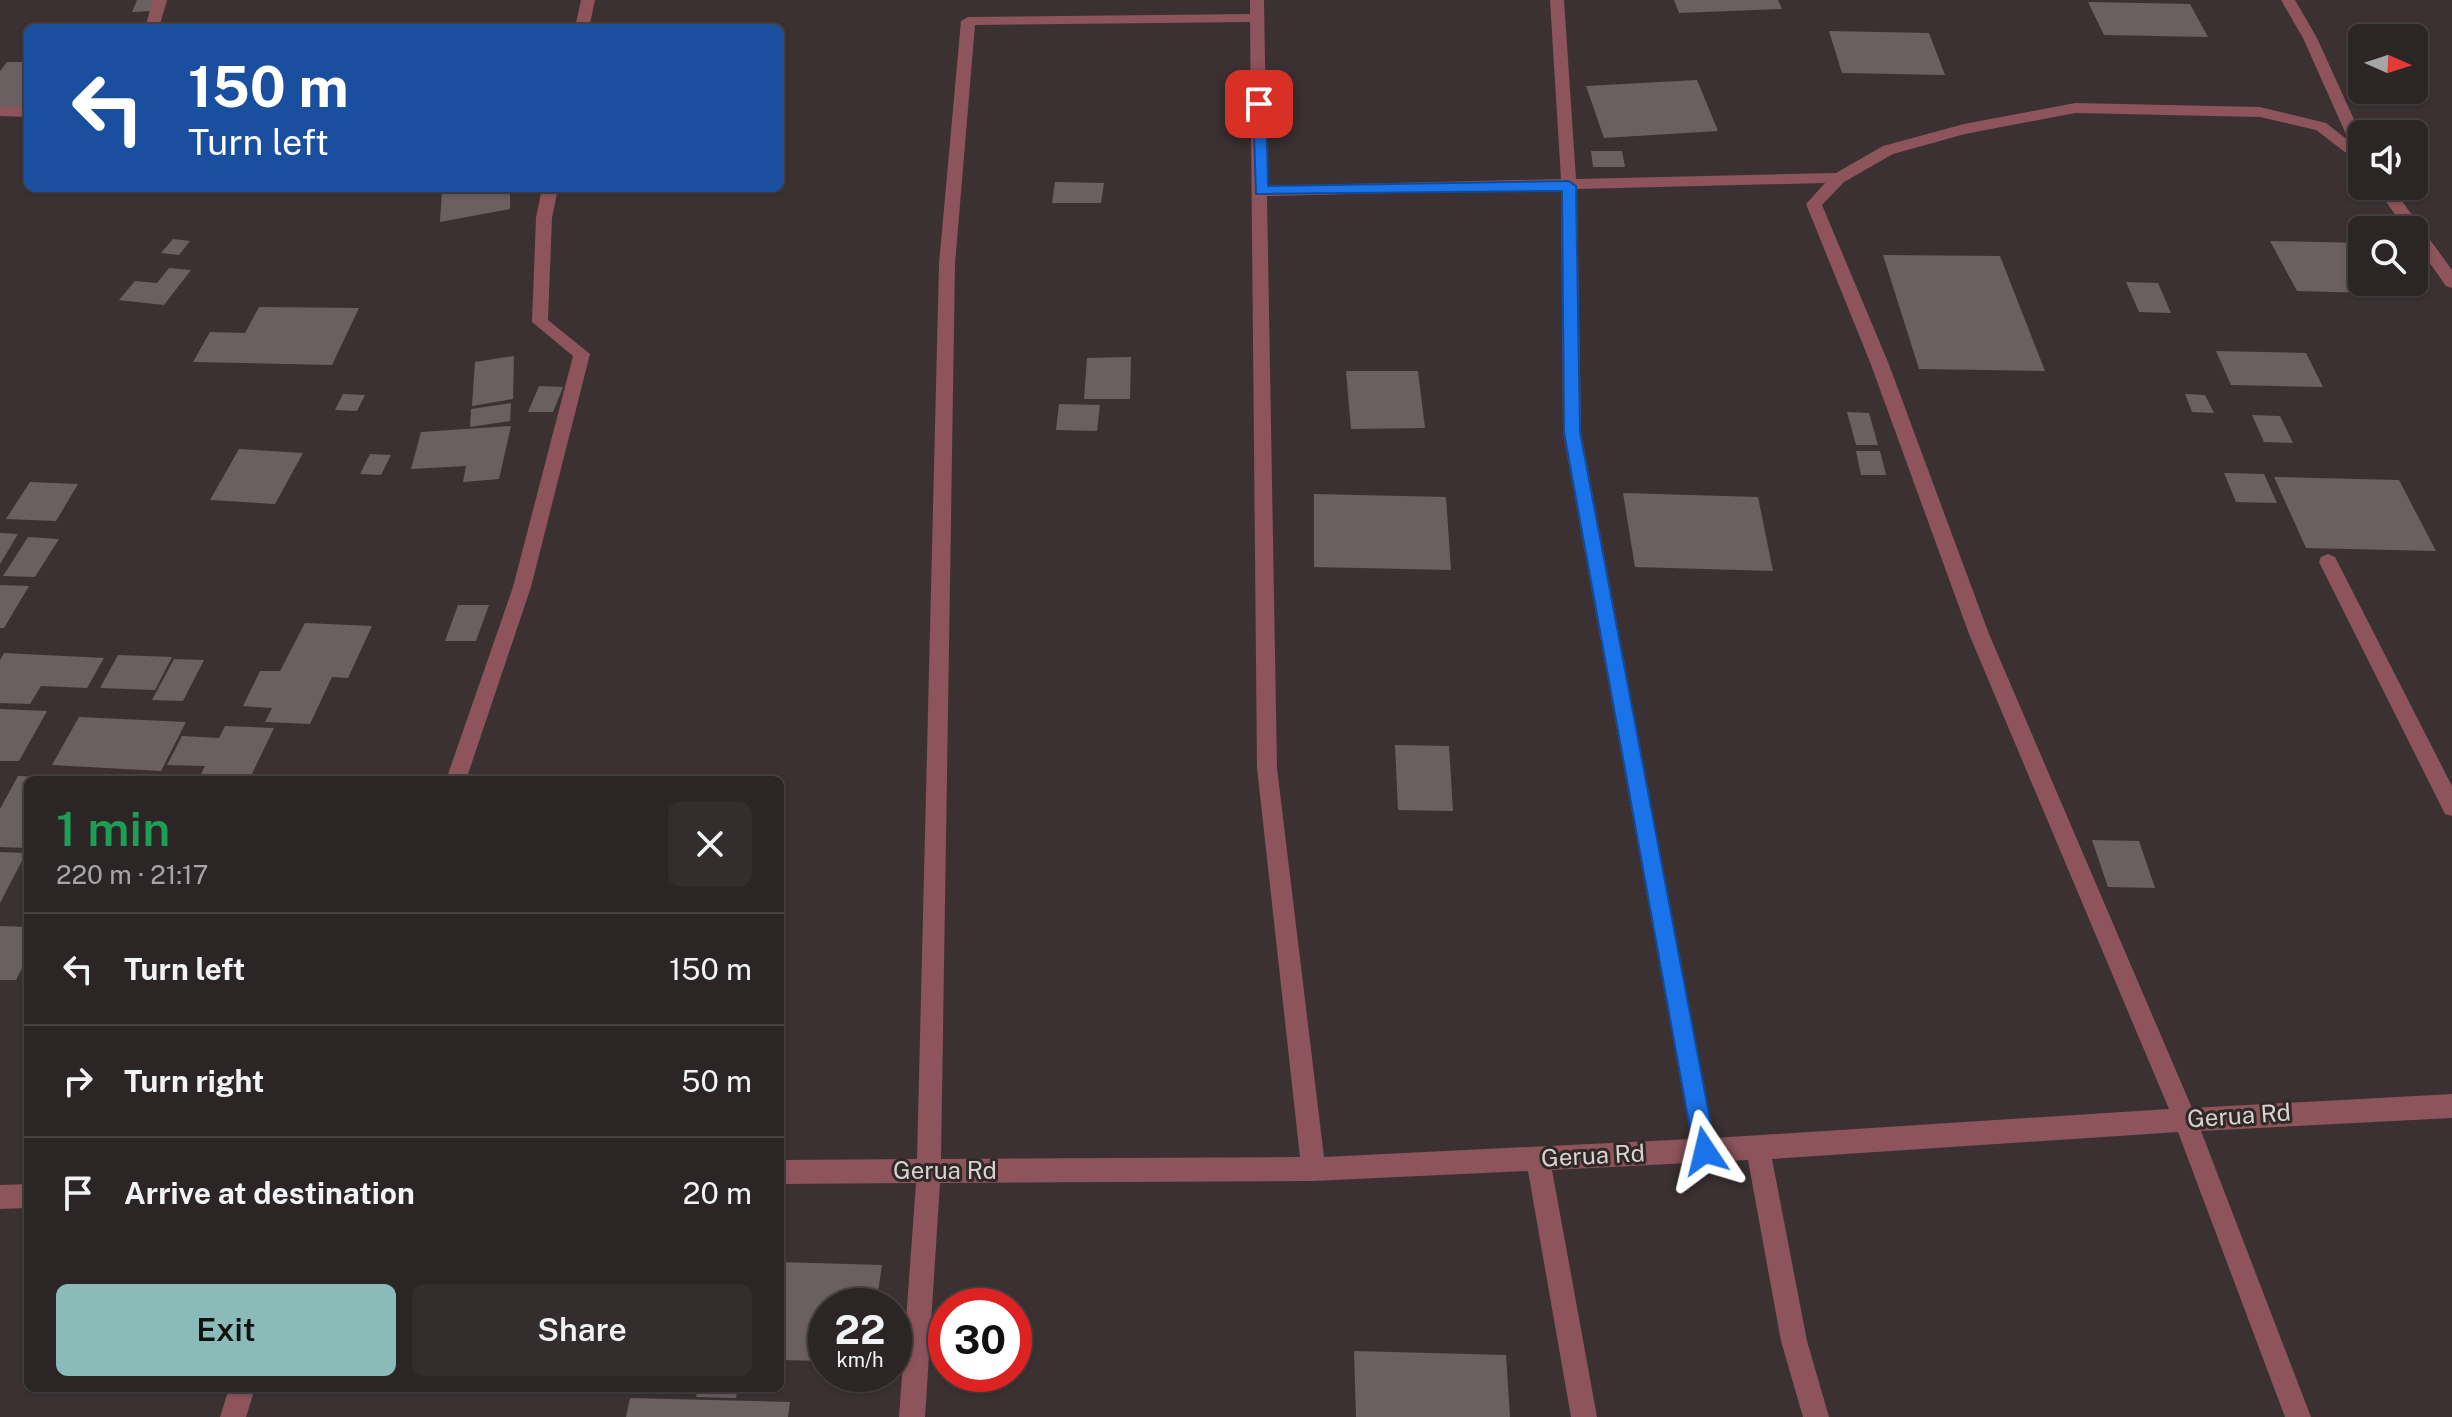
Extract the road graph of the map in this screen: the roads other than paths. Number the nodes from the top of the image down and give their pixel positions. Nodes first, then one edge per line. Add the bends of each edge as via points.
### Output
1 (160, 0) edge
2 (588, 0) edge
3 (1557, 0) edge
4 (2288, 0) edge
5 (1257, 9) edge
6 (153, 24) edge
7 (583, 24) edge
8 (0, 111) edge
9 (24, 112) edge
10 (2348, 125) edge
11 (2348, 146) edge
12 (1839, 178) junction
13 (1569, 186) junction
14 (1261, 191) junction
15 (549, 192) edge
16 (2393, 200) edge
17 (2452, 282) edge
18 (2328, 562) dead end
19 (457, 776) edge
20 (2452, 807) edge
21 (2452, 1106) edge
22 (2185, 1120) junction
23 (1758, 1148) junction
24 (1705, 1151) junction
25 (1538, 1158) junction
26 (1313, 1169) junction
27 (929, 1171) junction
28 (784, 1172) edge
29 (24, 1196) edge
30 (0, 1197) edge
31 (241, 1392) edge
32 (233, 1417) edge
33 (912, 1417) edge
34 (1584, 1417) edge
35 (1816, 1417) edge
36 (2298, 1417) edge

1 - 6 street
2 - 7 street
3 - 13 street
4 - 10 street
5 - 14 street
5 - 27 street via 968,21 947,264
8 - 9 street
11 - 12 street via 2321,126 2260,112 2075,108 1888,150
12 - 13 street
12 - 22 street via 1814,204 1879,362 1979,634
13 - 14 street
13 - 24 street via 1572,432
14 - 26 street via 1267,768
15 - 19 street via 540,322 582,354 522,587
16 - 17 street
18 - 20 street
21 - 22 street, Gerua Rd
22 - 23 street, Gerua Rd
22 - 36 street
23 - 24 street, Gerua Rd
23 - 35 street via 1794,1341
24 - 25 street, Gerua Rd
25 - 26 street, Gerua Rd
25 - 34 street
26 - 27 street, Gerua Rd
27 - 28 street, Gerua Rd
27 - 33 street
29 - 30 street
31 - 32 street

